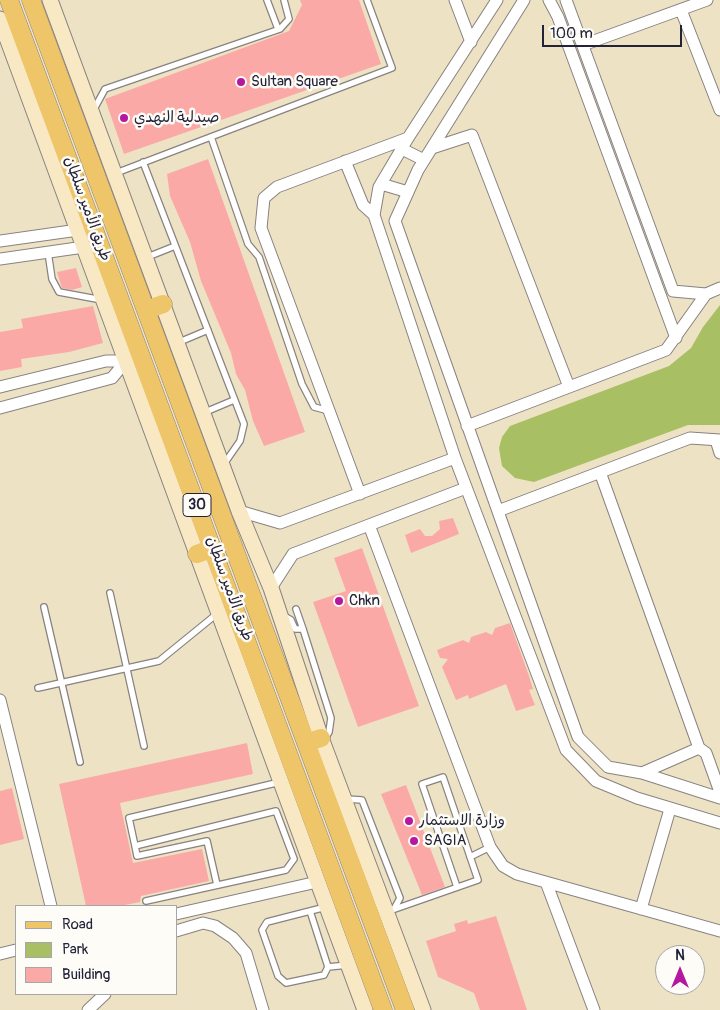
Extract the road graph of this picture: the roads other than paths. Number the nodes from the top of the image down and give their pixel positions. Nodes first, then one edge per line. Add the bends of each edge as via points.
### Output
1 (9, 0) edge
2 (31, 0) edge
3 (50, 0) edge
4 (268, 0) edge
5 (284, 0) edge
6 (367, 0) edge
7 (455, 0) edge
8 (497, 0) edge
9 (524, 0) edge
10 (550, 0) edge
11 (566, 0) edge
12 (708, 0) edge
13 (681, 10) junction
14 (0, 19) edge
15 (278, 29) junction
16 (471, 42) junction
17 (583, 45) junction
18 (720, 110) edge
19 (92, 113) junction
20 (211, 137) junction
21 (408, 138) junction
22 (432, 148) junction
23 (402, 149) junction
24 (424, 160) junction
25 (345, 161) junction
26 (143, 162) junction
27 (114, 173) junction
28 (381, 184) junction
29 (408, 192) junction
30 (374, 215) junction
31 (78, 230) junction
32 (0, 241) edge
33 (175, 246) junction
34 (84, 247) junction
35 (48, 252) junction
36 (146, 258) junction
37 (0, 260) edge
38 (720, 288) edge
39 (673, 291) junction
40 (706, 294) junction
41 (661, 295) junction
42 (103, 300) junction
43 (155, 307) junction
44 (208, 330) junction
45 (676, 338) junction
46 (177, 344) junction
47 (126, 361) junction
48 (0, 387) edge
49 (569, 387) junction
50 (234, 400) junction
51 (0, 408) edge
52 (329, 411) junction
53 (203, 413) junction
54 (468, 426) junction
55 (718, 440) edge
56 (720, 454) edge
57 (455, 458) junction
58 (222, 466) junction
59 (600, 472) junction
60 (466, 488) junction
61 (360, 494) junction
62 (239, 511) junction
63 (498, 511) junction
64 (369, 525) junction
65 (213, 548) junction
66 (197, 554) junction
67 (271, 588) junction
68 (110, 593) dead end
69 (44, 607) dead end
70 (296, 609) dead end
71 (218, 613) junction
72 (279, 614) junction
73 (303, 629) junction
74 (127, 668) junction
75 (61, 683) junction
76 (38, 688) dead end
77 (0, 700) edge
78 (317, 741) junction
79 (144, 746) dead end
80 (699, 748) junction
81 (80, 762) dead end
82 (642, 773) junction
83 (280, 782) junction
84 (720, 792) edge
85 (720, 798) edge
86 (344, 799) junction
87 (670, 809) junction
88 (720, 823) edge
89 (204, 829) junction
90 (207, 841) junction
91 (135, 846) junction
92 (490, 847) junction
93 (470, 857) junction
94 (317, 882) junction
95 (546, 882) junction
96 (217, 885) junction
97 (457, 887) junction
98 (146, 901) dead end
99 (50, 905) edge
100 (326, 907) junction
101 (641, 909) junction
102 (310, 911) junction
103 (178, 914) edge
104 (392, 914) junction
105 (178, 930) edge
106 (720, 931) edge
107 (15, 950) edge
108 (0, 954) edge
109 (348, 965) junction
110 (328, 967) junction
111 (104, 995) edge
112 (88, 1010) edge
113 (263, 1010) edge
114 (365, 1010) edge
115 (383, 1010) edge
116 (405, 1010) edge
117 (423, 1010) edge
118 (594, 1010) edge

1 - 65 main road, طريق الأمير سلطان / 30
2 - 43 main road, طريق الأمير سلطان / 30
3 - 19 main road
4 - 15 lane
5 - 15 lane via 289,19
6 - 20 lane via 392,68
7 - 16 street
8 - 16 street
9 - 22 street
10 - 41 street
11 - 17 street
12 - 13 street
13 - 17 street
13 - 18 street
14 - 31 main road
15 - 19 lane via 105,89
16 - 21 street
17 - 39 street
19 - 27 main road
20 - 26 lane
20 - 52 lane via 248,244 259,257 302,384 314,408
21 - 23 street
21 - 25 street
22 - 24 street
22 - 49 street via 472,135
23 - 24 street
23 - 28 street
24 - 29 street
25 - 30 street via 362,205
25 - 52 street via 277,187 264,198 261,228
26 - 27 lane
26 - 33 lane
27 - 36 main road
28 - 29 street
28 - 30 street
29 - 54 street via 395,221
30 - 57 street
31 - 32 street
31 - 34 main road
33 - 36 lane
33 - 44 lane
34 - 35 street
34 - 42 main road
35 - 37 street
35 - 42 lane via 52,279 59,292
36 - 43 main road
38 - 40 street
39 - 40 street
39 - 41 lane
40 - 45 street
41 - 45 street
42 - 47 main road
43 - 46 main road
43 - 78 main road, طريق الأمير سلطان / 30
44 - 46 lane
44 - 50 lane
45 - 49 street via 666,350
46 - 53 main road
47 - 48 street via 106,361
47 - 51 street via 112,378
47 - 66 main road
49 - 54 street
50 - 53 lane
50 - 58 lane via 244,424 240,441
52 - 61 street
53 - 58 main road
54 - 63 street
55 - 56 street
55 - 59 street via 690,438
57 - 60 street
57 - 61 street
58 - 62 main road
59 - 63 street
59 - 80 street
60 - 64 street
60 - 87 street via 566,750 596,781
61 - 62 street via 280,523
62 - 67 main road
63 - 82 street via 578,737 608,767
64 - 67 street via 293,554
64 - 92 street
65 - 66 main road
65 - 115 main road, طريق الأمير سلطان / 30
66 - 71 main road
67 - 72 main road
68 - 74 lane
69 - 75 lane
70 - 73 lane
71 - 74 lane via 158,661
71 - 83 main road
72 - 73 lane via 291,620 295,629
72 - 78 main road
73 - 78 lane via 331,718 329,732
74 - 75 lane
74 - 79 lane
75 - 76 lane
75 - 81 lane
77 - 99 street
78 - 86 main road
78 - 116 main road, طريق الأمير سلطان / 30
80 - 82 street
80 - 84 street via 706,753
82 - 85 street
83 - 91 lane via 128,818
83 - 94 main road
86 - 104 main road
86 - 104 lane via 362,800 400,898
87 - 88 street
87 - 101 street
89 - 90 lane
89 - 91 lane
89 - 96 lane via 276,811 294,859 286,870
90 - 91 lane via 137,856
90 - 96 lane
92 - 93 lane
92 - 95 street via 503,866 517,874
93 - 97 lane via 478,880
93 - 97 lane via 443,777 422,784
94 - 100 main road
94 - 103 street
95 - 101 street
95 - 118 street
96 - 98 lane
97 - 104 lane
100 - 102 lane
100 - 109 main road
101 - 106 street
102 - 110 lane
102 - 110 lane via 267,922 262,930 278,976 286,983 324,975
104 - 117 main road
105 - 113 street via 203,923 215,926 233,938 246,953
107 - 108 street
109 - 110 lane
109 - 114 main road
111 - 112 street

